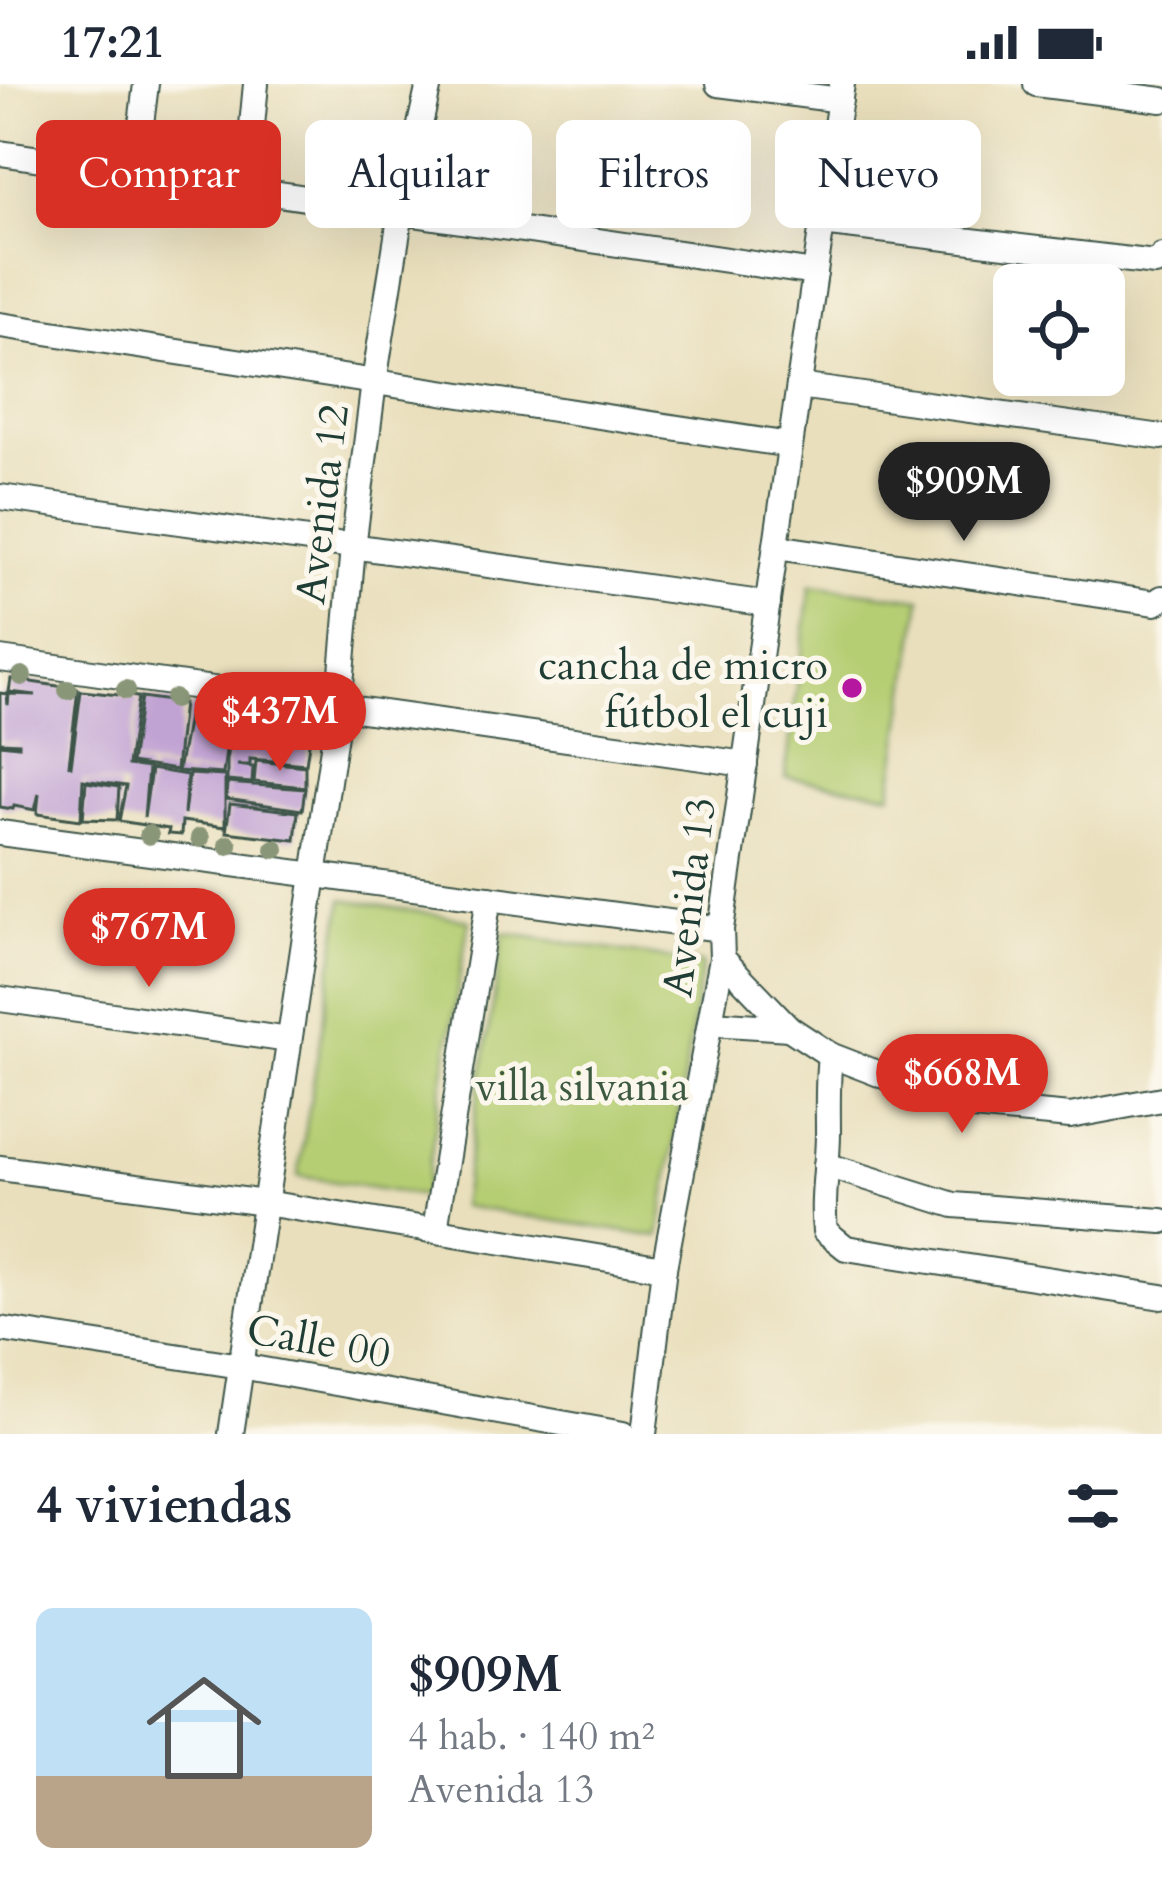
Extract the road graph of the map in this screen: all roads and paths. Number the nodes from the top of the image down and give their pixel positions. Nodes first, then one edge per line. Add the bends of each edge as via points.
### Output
1 (146, 84) edge
2 (256, 84) edge
3 (429, 84) edge
4 (718, 84) edge
5 (1036, 84) edge
6 (841, 92) edge
7 (1162, 100) edge
8 (142, 120) edge
9 (253, 120) edge
10 (421, 120) edge
11 (0, 153) edge
12 (36, 158) edge
13 (398, 228) edge
14 (511, 228) edge
15 (821, 228) edge
16 (868, 228) edge
17 (1159, 260) edge
18 (815, 272) junction
19 (0, 326) edge
20 (374, 382) junction
21 (799, 386) junction
22 (1162, 437) edge
23 (790, 446) junction
24 (0, 497) edge
25 (353, 547) junction
26 (776, 547) junction
27 (1162, 598) edge
28 (768, 604) junction
29 (0, 659) edge
30 (339, 707) junction
31 (745, 764) junction
32 (0, 833) edge
33 (314, 874) junction
34 (489, 898) junction
35 (721, 928) junction
36 (722, 958) junction
37 (0, 999) edge
38 (711, 1023) junction
39 (788, 1028) junction
40 (289, 1040) junction
41 (830, 1055) junction
42 (1162, 1099) edge
43 (826, 1165) junction
44 (0, 1168) edge
45 (265, 1203) junction
46 (1162, 1220) edge
47 (435, 1229) junction
48 (664, 1268) junction
49 (1162, 1297) edge
50 (0, 1329) edge
51 (241, 1366) junction
52 (231, 1434) edge
53 (623, 1434) edge
54 (644, 1434) edge

1 - 8 street
2 - 9 street
3 - 10 street, Avenida 12
4 - 6 street
5 - 7 street
11 - 12 street
13 - 20 street, Avenida 12
14 - 18 street
15 - 18 street, Avenida 13
16 - 17 street
18 - 21 street, Avenida 13
19 - 20 street
20 - 23 street
20 - 25 street, Avenida 12
21 - 22 street
21 - 23 street, Avenida 13
23 - 26 street, Avenida 13
24 - 25 street
25 - 28 street
25 - 30 street, Avenida 12
26 - 27 street
26 - 28 street, Avenida 13
28 - 31 street, Avenida 13
29 - 30 street
30 - 31 street
30 - 33 street, Avenida 12
31 - 35 street, Avenida 13
32 - 33 street
33 - 34 street
33 - 40 street, Avenida 12
34 - 35 street
34 - 47 street
35 - 36 street, Avenida 13
36 - 38 street, Avenida 13
36 - 39 street
37 - 40 street
38 - 39 street
38 - 48 street, Avenida 13
39 - 41 street
40 - 45 street, Avenida 12
41 - 42 street via 962,1106 1070,1116
41 - 43 street
43 - 46 street via 954,1205
43 - 49 street via 825,1231 846,1248
44 - 45 street
45 - 47 street
45 - 51 street, Avenida 12
47 - 48 street
48 - 54 street, Avenida 13
50 - 51 street, Calle 00
51 - 52 street, Avenida 12
51 - 53 street, Calle 00

